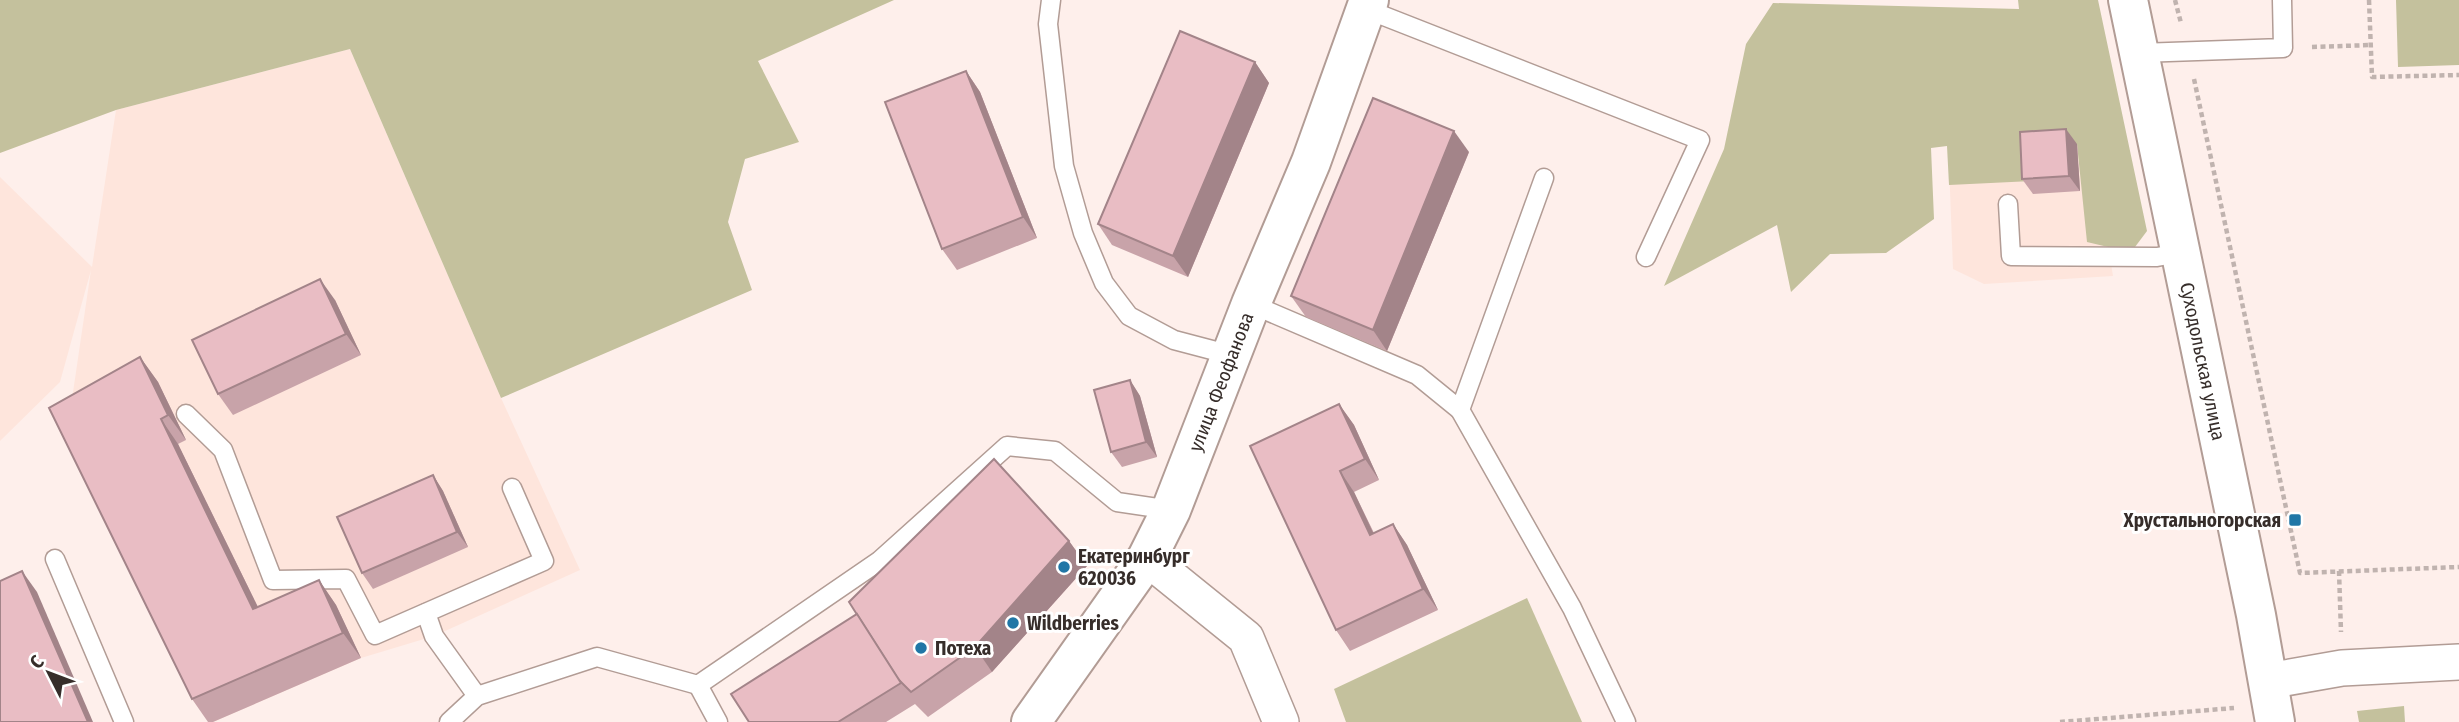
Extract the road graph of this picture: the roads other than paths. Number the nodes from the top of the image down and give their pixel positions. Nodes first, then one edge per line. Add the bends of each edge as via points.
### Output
1 (1051, 0) edge
2 (2128, 0) edge
3 (2282, 0) edge
4 (1367, 4) edge
5 (2140, 53) junction
6 (1545, 178) dead end
7 (2008, 204) dead end
8 (2179, 253) junction
9 (1646, 257) dead end
10 (1251, 304) junction
11 (1231, 355) junction
12 (1460, 410) junction
13 (186, 414) dead end
14 (512, 488) dead end
15 (1171, 510) junction
16 (1147, 558) junction
17 (55, 559) dead end
18 (426, 613) junction
19 (2459, 662) edge
20 (2268, 681) junction
21 (698, 685) junction
22 (477, 696) junction
23 (124, 722) edge
24 (449, 722) edge
25 (718, 722) edge
26 (1031, 722) edge
27 (1282, 722) edge
28 (1626, 722) edge
29 (2275, 722) edge

1 - 11 lane via 1048,24 1064,166 1083,233 1104,283 1129,316 1174,340
2 - 5 street, Суходольская улица
3 - 5 lane via 2283,48
4 - 9 lane via 1700,140
4 - 10 street, улица Феофанова via 1311,162
5 - 8 street, Суходольская улица
6 - 12 lane
7 - 8 lane via 2011,256 2157,257
8 - 20 street, Суходольская улица
10 - 11 street, улица Феофанова
10 - 12 lane via 1417,375
11 - 15 street, улица Феофанова
12 - 28 lane via 1572,608
13 - 18 lane via 223,450 273,580 346,579 375,635
14 - 18 lane via 544,561
15 - 16 street, улица Феофанова
15 - 21 lane via 1116,502 1055,451 1007,446 879,561
16 - 26 street, улица Феофанова
16 - 27 street via 1246,638
17 - 23 lane
18 - 22 lane via 434,636
19 - 20 street via 2342,668
20 - 29 street, Суходольская улица
21 - 22 lane via 597,657
21 - 25 lane
22 - 24 lane

